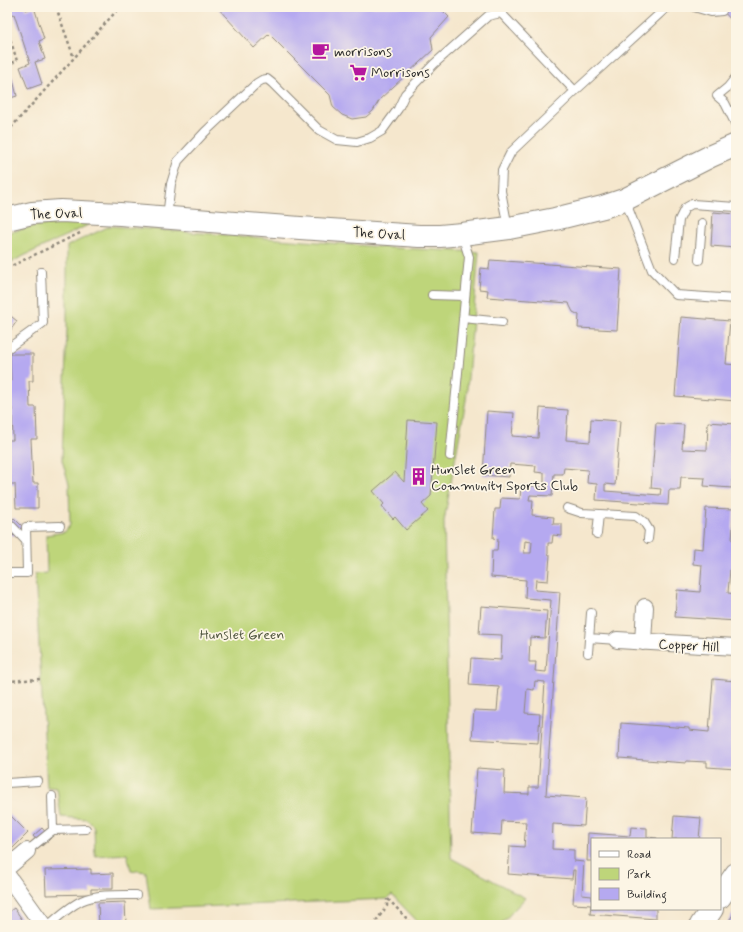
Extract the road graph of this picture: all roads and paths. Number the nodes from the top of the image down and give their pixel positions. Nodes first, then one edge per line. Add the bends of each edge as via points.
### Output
1 (56, 7) edge
2 (120, 7) edge
3 (666, 7) edge
4 (694, 7) edge
5 (722, 11) dead end
6 (7, 29) edge
7 (74, 58) junction
8 (7, 64) edge
9 (736, 77) edge
10 (736, 89) edge
11 (724, 90) junction
12 (576, 91) junction
13 (736, 125) edge
14 (7, 132) edge
15 (736, 144) edge
16 (624, 200) junction
17 (736, 207) edge
18 (166, 218) junction
19 (7, 219) edge
20 (702, 223) dead end
21 (508, 228) junction
22 (85, 230) dead end
23 (462, 234) junction
24 (675, 258) dead end
25 (699, 260) dead end
26 (7, 268) edge
27 (42, 272) dead end
28 (432, 295) dead end
29 (465, 296) junction
30 (736, 299) edge
31 (463, 318) junction
32 (502, 322) dead end
33 (7, 349) edge
34 (450, 456) dead end
35 (567, 508) dead end
36 (599, 514) junction
37 (7, 521) edge
38 (60, 526) dead end
39 (597, 534) dead end
40 (648, 539) dead end
41 (26, 541) junction
42 (7, 573) edge
43 (646, 607) dead end
44 (591, 613) dead end
45 (589, 638) junction
46 (617, 640) joint
47 (642, 642) junction
48 (736, 648) edge
49 (588, 653) dead end
50 (41, 679) dead end
51 (7, 681) edge
52 (38, 782) dead end
53 (7, 783) edge
54 (52, 796) dead end
55 (86, 829) dead end
56 (53, 830) junction
57 (27, 851) joint
58 (7, 868) edge
59 (736, 874) edge
60 (7, 875) edge
61 (136, 895) dead end
62 (721, 896) edge
63 (711, 910) edge
64 (376, 921) dead end
65 (43, 925) edge
66 (49, 925) edge
67 (413, 925) edge
68 (701, 925) edge

1 - 7 path
2 - 7 path
3 - 12 lane
4 - 5 lane via 711,12
6 - 8 path via 17,62
7 - 14 path
9 - 11 lane
10 - 11 lane
11 - 13 lane via 717,96 725,103
12 - 18 lane via 501,13 488,16 434,64 405,94 382,131 357,142 337,140 319,130 272,83 267,79 262,80 205,132 178,161 171,184
12 - 21 lane via 511,152 502,170 501,191
15 - 16 street, The Oval
16 - 21 street, The Oval via 554,219
16 - 30 lane via 652,270 676,295
17 - 24 lane via 692,204 685,208 679,220
18 - 19 street, The Oval via 61,211 32,213
18 - 23 street, The Oval via 419,236
20 - 25 lane
21 - 23 street, The Oval
22 - 26 path
23 - 29 lane via 469,257
27 - 33 lane via 43,323
28 - 29 lane
29 - 31 lane
31 - 32 lane
31 - 34 lane
35 - 36 lane via 582,513
36 - 39 lane
36 - 40 lane via 636,516 649,530
37 - 41 lane
38 - 41 lane via 26,527
41 - 42 lane via 27,573
43 - 47 street, Copper Hill
44 - 45 lane
45 - 46 lane
45 - 49 lane
46 - 47 street, Copper Hill
47 - 48 street, Copper Hill
50 - 51 path
52 - 53 lane
54 - 56 lane
55 - 56 lane
56 - 57 lane
57 - 58 street
59 - 62 street
60 - 65 street
61 - 66 lane via 100,896 82,900
63 - 68 street
64 - 67 path via 387,906 388,899

